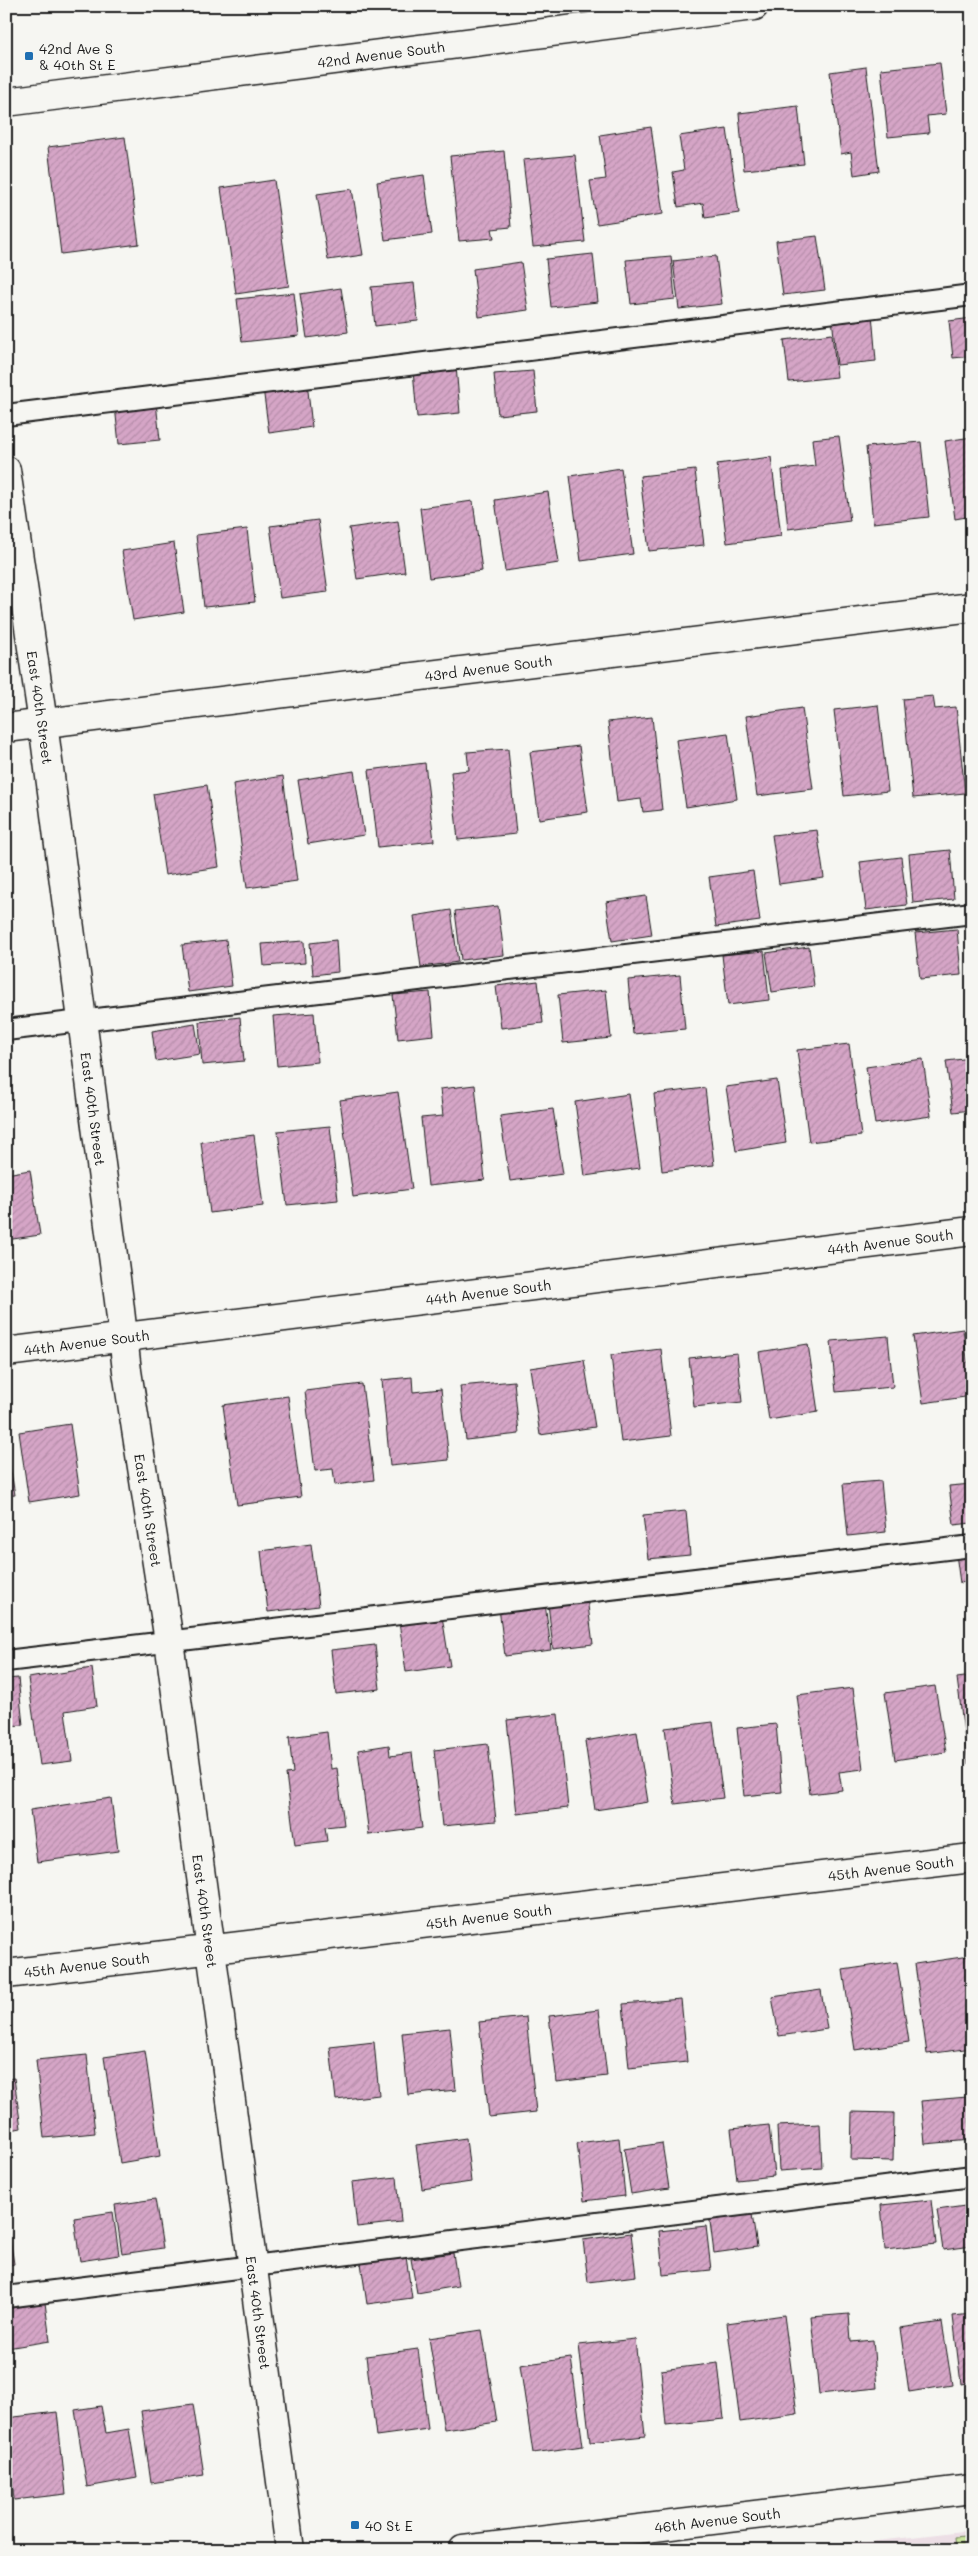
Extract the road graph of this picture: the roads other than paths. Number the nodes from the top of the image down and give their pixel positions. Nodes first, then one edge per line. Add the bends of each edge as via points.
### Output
1 (754, 6) edge
2 (6, 102) edge
3 (972, 295) edge
4 (6, 415) edge
5 (6, 470) edge
6 (972, 607) edge
7 (43, 724) junction
8 (6, 728) edge
9 (972, 913) edge
10 (82, 1021) junction
11 (6, 1030) edge
12 (972, 1232) edge
13 (124, 1337) junction
14 (6, 1352) edge
15 (972, 1546) edge
16 (169, 1641) junction
17 (6, 1660) edge
18 (972, 1858) edge
19 (211, 1948) junction
20 (6, 1974) edge
21 (972, 2176) edge
22 (252, 2268) junction
23 (6, 2297) edge
24 (972, 2489) edge
25 (290, 2550) edge
26 (463, 2550) edge

1 - 2 street, 42nd Avenue South
3 - 4 lane
5 - 7 street, East 40th Street
6 - 7 street, 43rd Avenue South
7 - 8 street, 43rd Avenue South
7 - 10 street, East 40th Street
9 - 10 lane
10 - 11 lane
10 - 13 street, East 40th Street
12 - 13 street, 44th Avenue South
13 - 14 street, 44th Avenue South
13 - 16 street, East 40th Street
15 - 16 lane
16 - 17 lane
16 - 19 street, East 40th Street
18 - 19 street, 45th Avenue South
19 - 20 street, 45th Avenue South
19 - 22 street, East 40th Street
21 - 22 lane
22 - 23 lane
22 - 25 street, East 40th Street
24 - 26 street, 46th Avenue South

